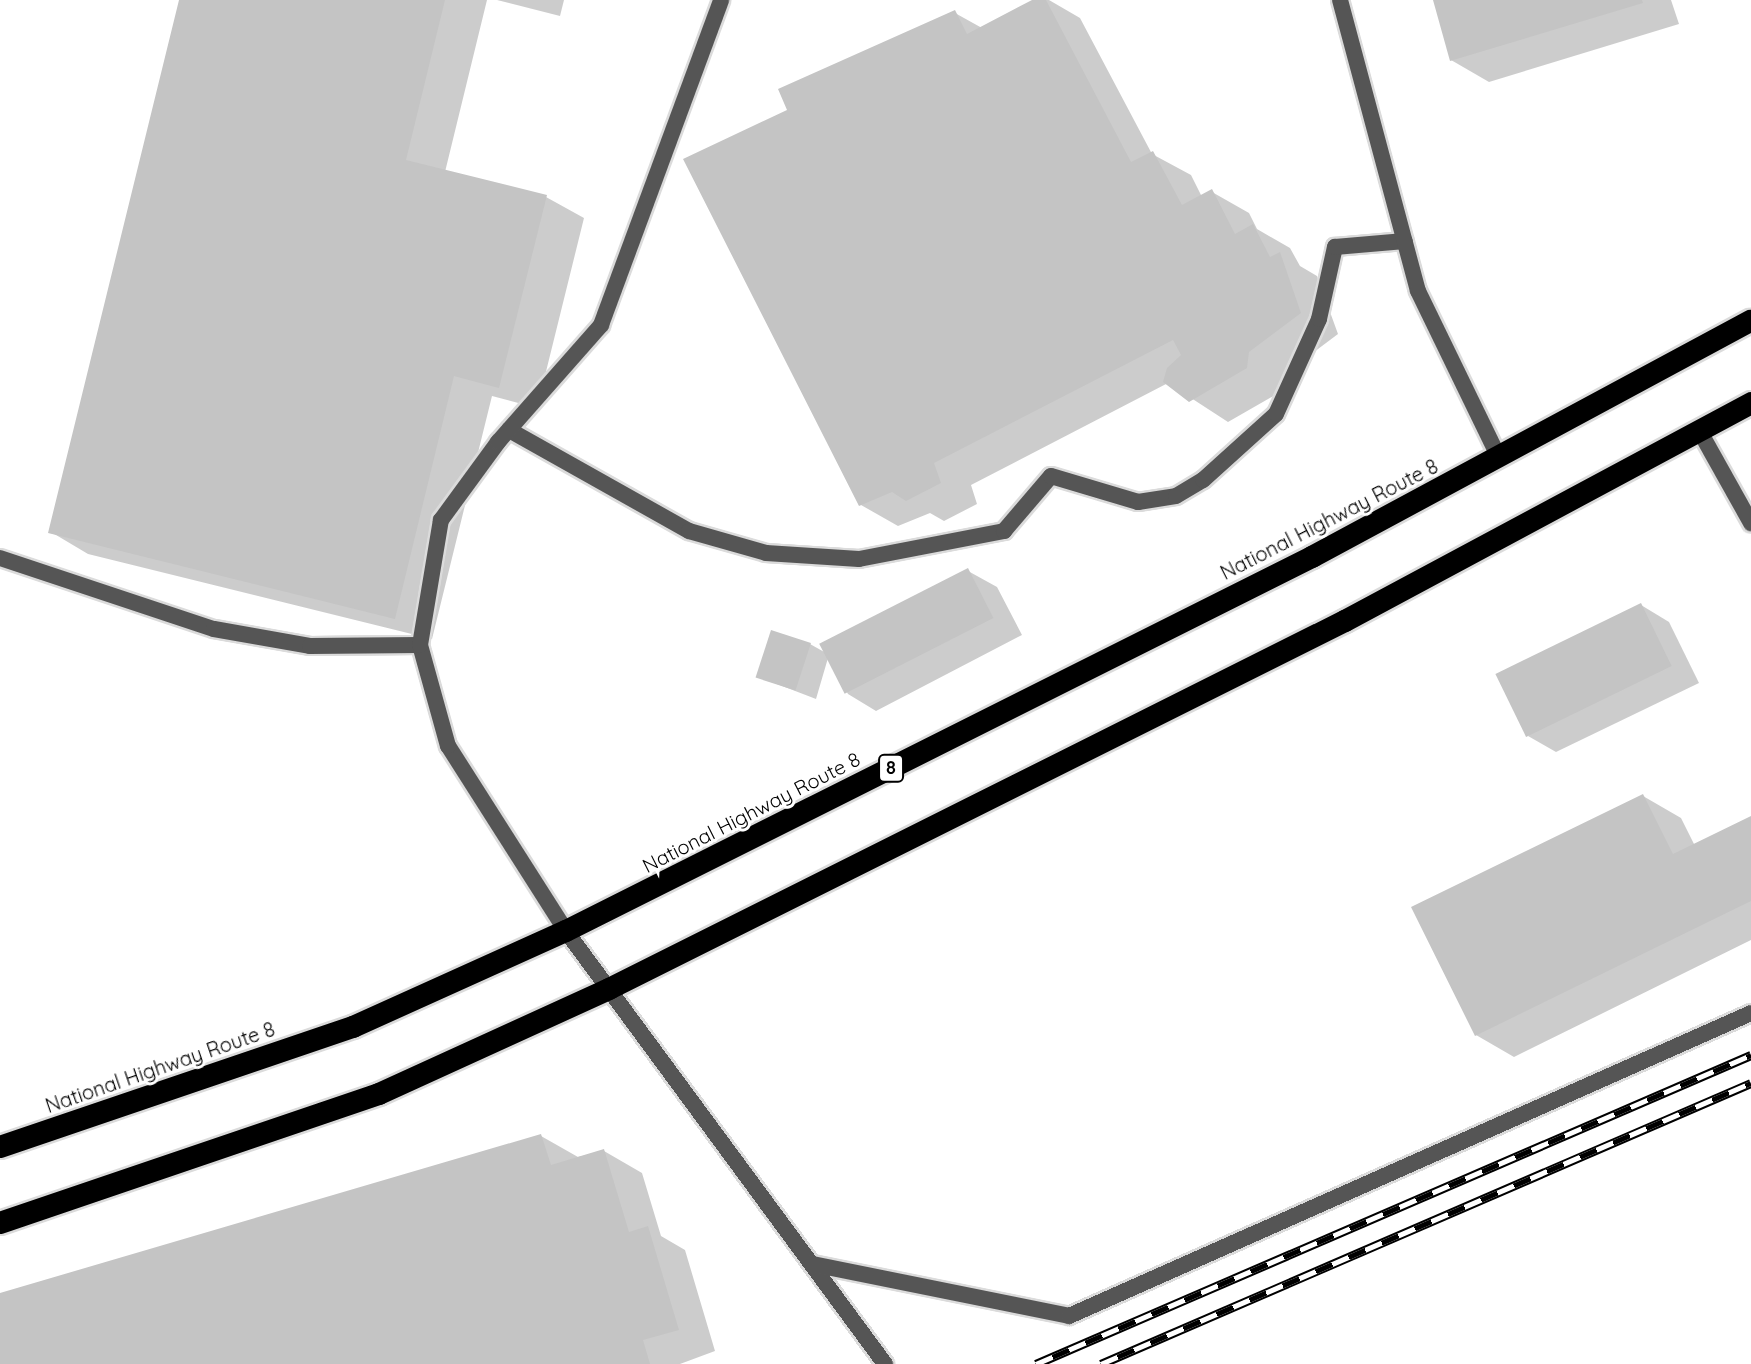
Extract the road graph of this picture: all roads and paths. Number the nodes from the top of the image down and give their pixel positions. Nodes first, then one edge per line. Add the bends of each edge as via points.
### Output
1 (721, 0) edge
2 (1340, 0) edge
3 (1405, 241) junction
4 (1751, 321) edge
5 (1751, 403) edge
6 (509, 430) junction
7 (1699, 430) junction
8 (1499, 458) junction
9 (1751, 523) edge
10 (0, 558) edge
11 (420, 645) junction
12 (566, 931) junction
13 (609, 989) junction
14 (1751, 1013) edge
15 (0, 1147) edge
16 (0, 1223) edge
17 (812, 1264) junction
18 (885, 1364) edge

1 - 6 street via 601,325
2 - 3 street
3 - 6 street via 1335,247 1319,319 1276,414 1203,480 1176,496 1138,502 1051,476 1004,531 859,559 766,553 689,531
3 - 8 street via 1418,291
4 - 8 highway, National Highway Route 8 / 8
5 - 7 highway
6 - 11 street via 441,520
7 - 9 street
7 - 13 highway via 1345,621
8 - 12 highway, National Highway Route 8 / 8
10 - 11 street via 214,629 310,646
11 - 12 street via 448,746
12 - 13 street
12 - 15 highway, National Highway Route 8 / 8 via 353,1027
13 - 16 highway via 379,1094
13 - 17 street
14 - 17 street via 1069,1316
17 - 18 street

